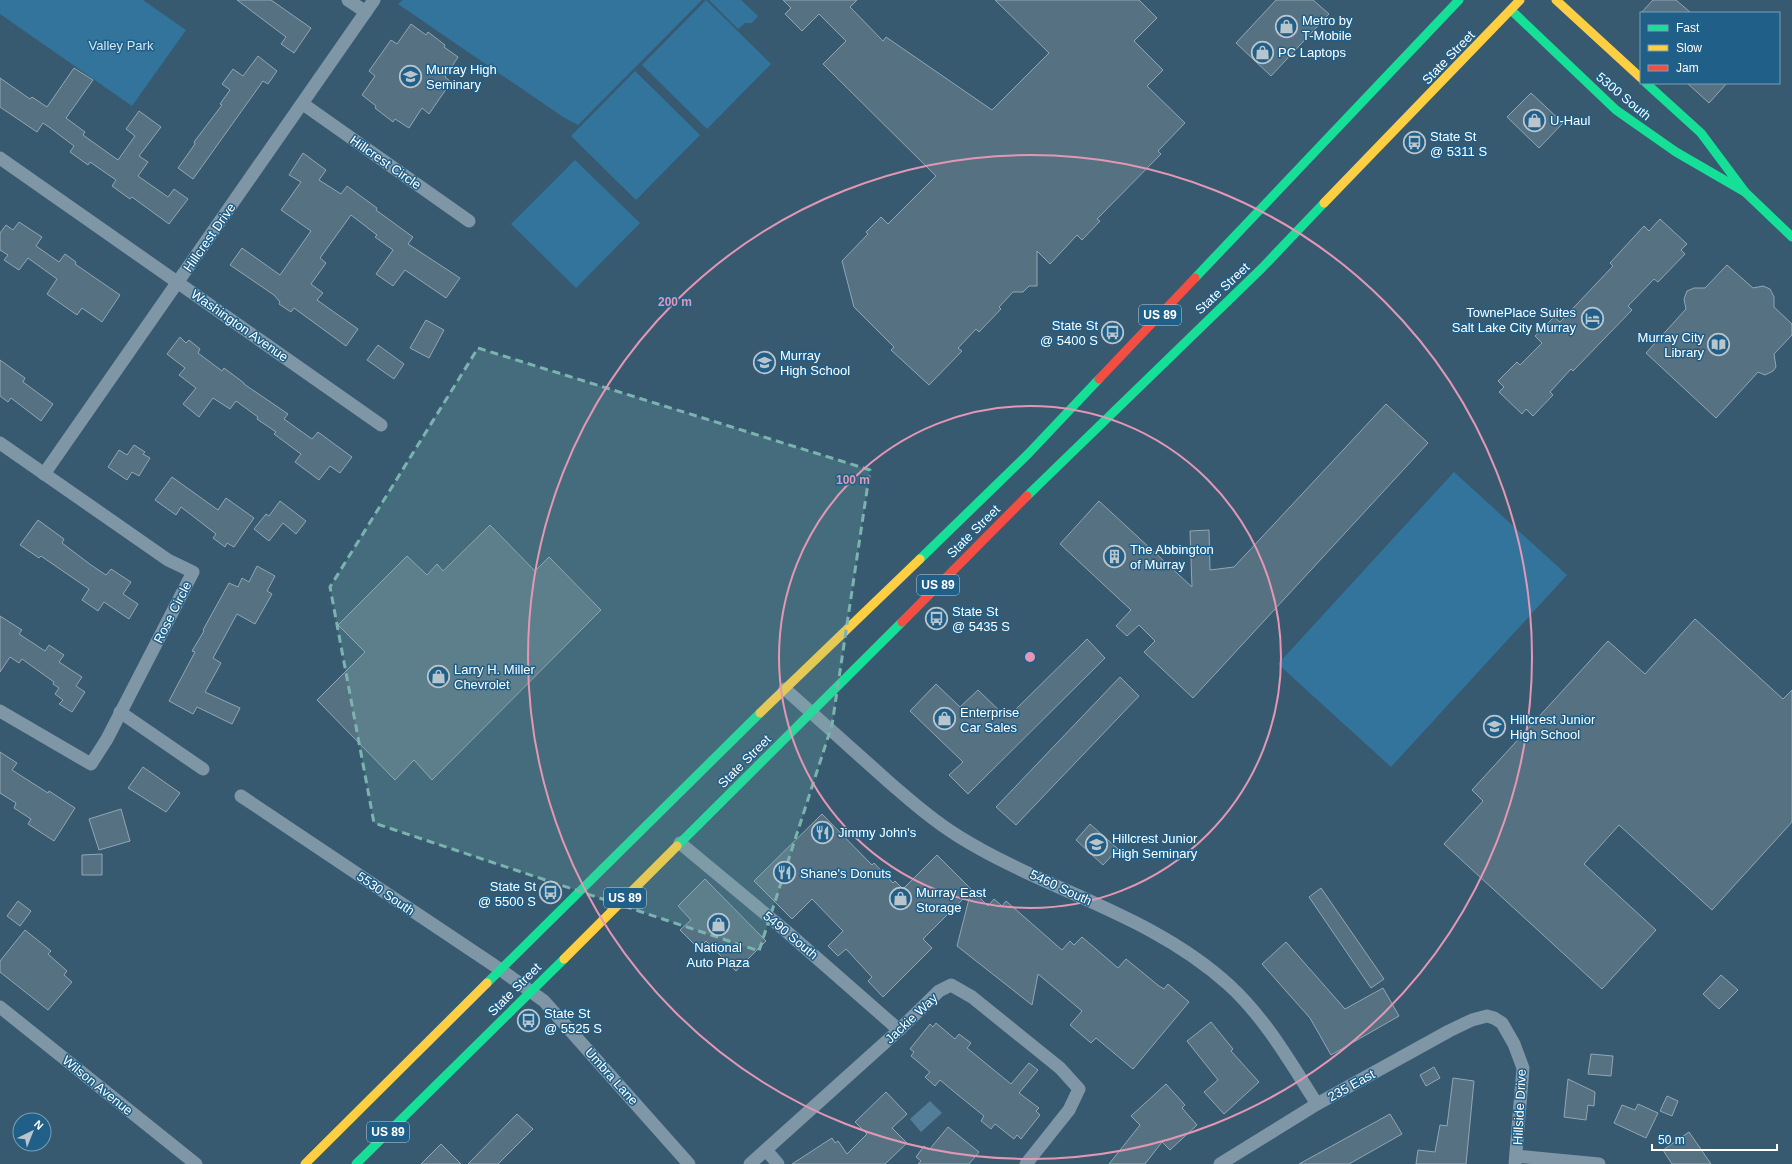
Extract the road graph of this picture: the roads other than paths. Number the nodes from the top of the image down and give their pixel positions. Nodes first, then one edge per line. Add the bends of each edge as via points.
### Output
1 (348, 0) edge
2 (374, 0) edge
3 (1460, 0) edge
4 (1520, 0) edge
5 (1556, 0) edge
6 (1508, 8) junction
7 (366, 12) junction
8 (1640, 77) edge
9 (1647, 84) edge
10 (303, 104) junction
11 (0, 158) edge
12 (1745, 192) junction
13 (469, 221) dead end
14 (1792, 238) edge
15 (177, 281) junction
16 (381, 425) dead end
17 (0, 443) edge
18 (44, 474) junction
19 (785, 689) junction
20 (0, 711) edge
21 (120, 712) junction
22 (812, 712) junction
23 (203, 769) dead end
24 (241, 796) dead end
25 (680, 843) junction
26 (501, 970) junction
27 (531, 992) junction
28 (0, 1007) edge
29 (1487, 1016) joint
30 (899, 1030) junction
31 (1317, 1104) junction
32 (766, 1150) junction
33 (1516, 1160) edge
34 (196, 1164) edge
35 (305, 1164) edge
36 (356, 1164) edge
37 (689, 1164) edge
38 (750, 1164) edge
39 (778, 1164) edge
40 (1026, 1164) edge
41 (1220, 1164) edge
42 (1599, 1164) edge

1 - 7 street
2 - 7 street, Hillcrest Drive
3 - 19 main road, State Street / US 89 via 1028,454
4 - 6 main road, State Street / US 89
5 - 8 main road, 5300 South
6 - 12 main road, 5300 South via 1616,110 1676,152
6 - 22 main road, State Street / US 89 via 1262,268 1065,457
7 - 10 street, Hillcrest Drive
9 - 12 main road, 5300 South via 1701,133
10 - 13 street, Hillcrest Circle
10 - 15 street, Hillcrest Drive
11 - 15 street, Washington Avenue
12 - 14 main road, 5300 South
15 - 16 street, Washington Avenue
15 - 18 street, Hillcrest Drive
17 - 18 street, Rose Circle
18 - 21 street, Rose Circle via 168,560 192,572
19 - 22 street, 5460 South
19 - 26 main road, State Street / US 89
20 - 21 street, Rose Circle via 91,764
21 - 23 street
22 - 25 main road, State Street / US 89
22 - 31 street, 5460 South via 907,798 957,835 998,858 1166,938 1190,955 1229,986 1255,1012 1279,1043
24 - 26 street, 5530 South
25 - 27 main road, State Street / US 89
25 - 30 street, 5490 South
26 - 27 street, 5530 South
26 - 35 main road, State Street / US 89
27 - 36 main road, State Street / US 89
27 - 37 street, Umbra Lane via 552,1009
28 - 34 street, Wilson Avenue
29 - 31 street, 235 East via 1476,1018 1449,1031
29 - 33 street, Hillside Drive via 1502,1023 1523,1068
30 - 32 street, Jackie Way
30 - 40 street, Jackie Way via 939,991 951,985 972,997 1054,1063 1079,1089 1069,1110
31 - 41 street, 235 East
32 - 38 street, Jackie Way
32 - 39 street
33 - 42 street

